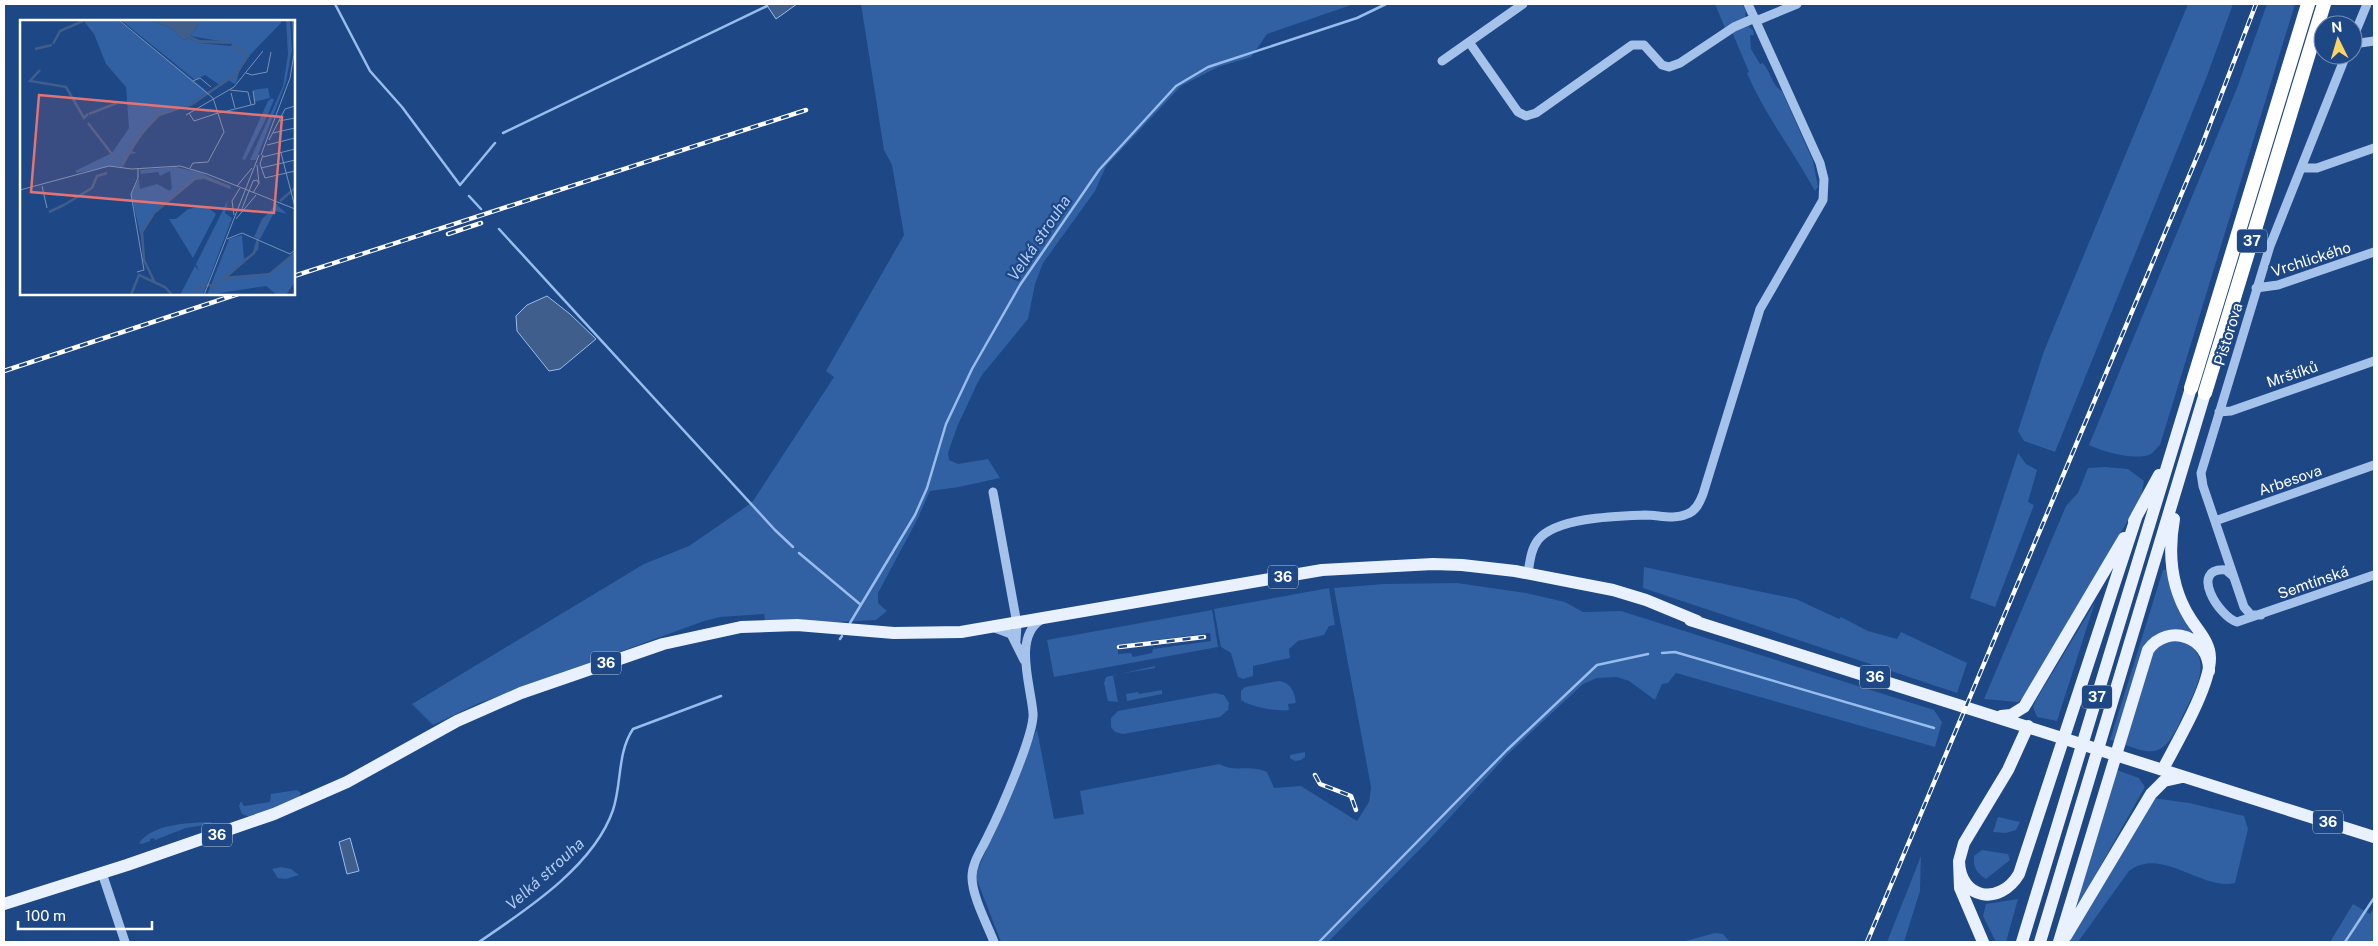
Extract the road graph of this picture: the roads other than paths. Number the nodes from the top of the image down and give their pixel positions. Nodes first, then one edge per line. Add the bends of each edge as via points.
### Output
1 (1523, 4) edge
2 (1748, 4) edge
3 (1797, 4) edge
4 (2308, 4) edge
5 (2324, 4) edge
6 (1756, 20) junction
7 (1468, 42) junction
8 (1442, 61) dead end
9 (2342, 65) edge
10 (2374, 148) edge
11 (2301, 168) junction
12 (2374, 252) edge
13 (2256, 288) junction
14 (2374, 360) edge
15 (2191, 388) joint
16 (2205, 393) joint
17 (2219, 412) junction
18 (2172, 452) junction
19 (2186, 457) junction
20 (2374, 466) edge
21 (993, 492) dead end
22 (2137, 515) junction
23 (2215, 521) junction
24 (1528, 572) junction
25 (2374, 575) edge
26 (2234, 578) junction
27 (2261, 615) junction
28 (1042, 619) junction
29 (1017, 624) junction
30 (994, 628) junction
31 (1027, 638) junction
32 (1016, 640) junction
33 (1027, 668) junction
34 (2209, 671) junction
35 (1996, 716) junction
36 (2028, 726) junction
37 (2174, 746) junction
38 (2163, 769) junction
39 (2191, 778) junction
40 (2374, 837) edge
41 (1958, 861) junction
42 (102, 873) junction
43 (4, 904) edge
44 (125, 942) edge
45 (994, 942) edge
46 (1983, 942) edge
47 (2022, 942) edge
48 (2040, 942) edge
49 (2061, 942) edge

1 - 7 street
2 - 6 street
3 - 6 street
4 - 15 highway, 37
5 - 16 highway, 37
6 - 7 street via 1730,29 1675,66 1662,65 1644,45 1632,45 1536,113 1526,116 1518,112
6 - 24 street via 1820,163 1824,192 1821,206 1760,309 1701,500 1692,512 1678,517 1627,516 1556,527 1536,542
7 - 8 street
9 - 11 street, Pištorova
10 - 11 street via 2317,168
11 - 13 street, Pištorova
12 - 13 street, Vrchlického via 2278,285
13 - 17 street, Pištorova
14 - 17 street, Mrštíků via 2231,411
15 - 18 main road, 37
16 - 19 main road, 37
17 - 23 street, Pištorova via 2201,473
18 - 22 main road
18 - 47 main road, 37
19 - 34 main road via 2172,532 2171,561 2183,606 2209,648
19 - 48 main road, 37
20 - 23 street, Arbesova
21 - 29 street
22 - 35 main road via 2024,707 2011,716
22 - 41 main road via 2019,874 2001,892 1990,895 1978,893 1964,883
23 - 26 street, Pištorova
24 - 28 main road, 36 via 1448,564 1333,569
24 - 35 main road, 36 via 1631,595 1697,621
25 - 27 street, Semtínská
26 - 27 street, Pištorova via 2247,612
26 - 27 street, Semtínská via 2226,570 2215,572 2208,581 2210,594 2233,621
28 - 29 main road, 36
28 - 31 street via 1033,626
29 - 30 main road, 36
29 - 31 street
29 - 32 street
30 - 32 street via 1008,632
30 - 42 main road, 36 via 931,633 797,625 741,627 651,647 477,711 347,782 283,810
31 - 33 street
32 - 33 street
33 - 45 street via 1032,726 972,873 973,886
34 - 37 main road
34 - 49 main road via 2205,651 2197,642 2179,634 2164,636 2148,650
35 - 36 main road, 36
36 - 38 main road, 36
36 - 41 main road via 2008,770 1964,843
37 - 38 main road
37 - 39 main road via 2178,764
38 - 39 main road, 36
39 - 40 main road, 36
39 - 49 main road via 2162,782 2153,791
41 - 46 main road via 1960,888
42 - 43 main road, 36
42 - 44 street

